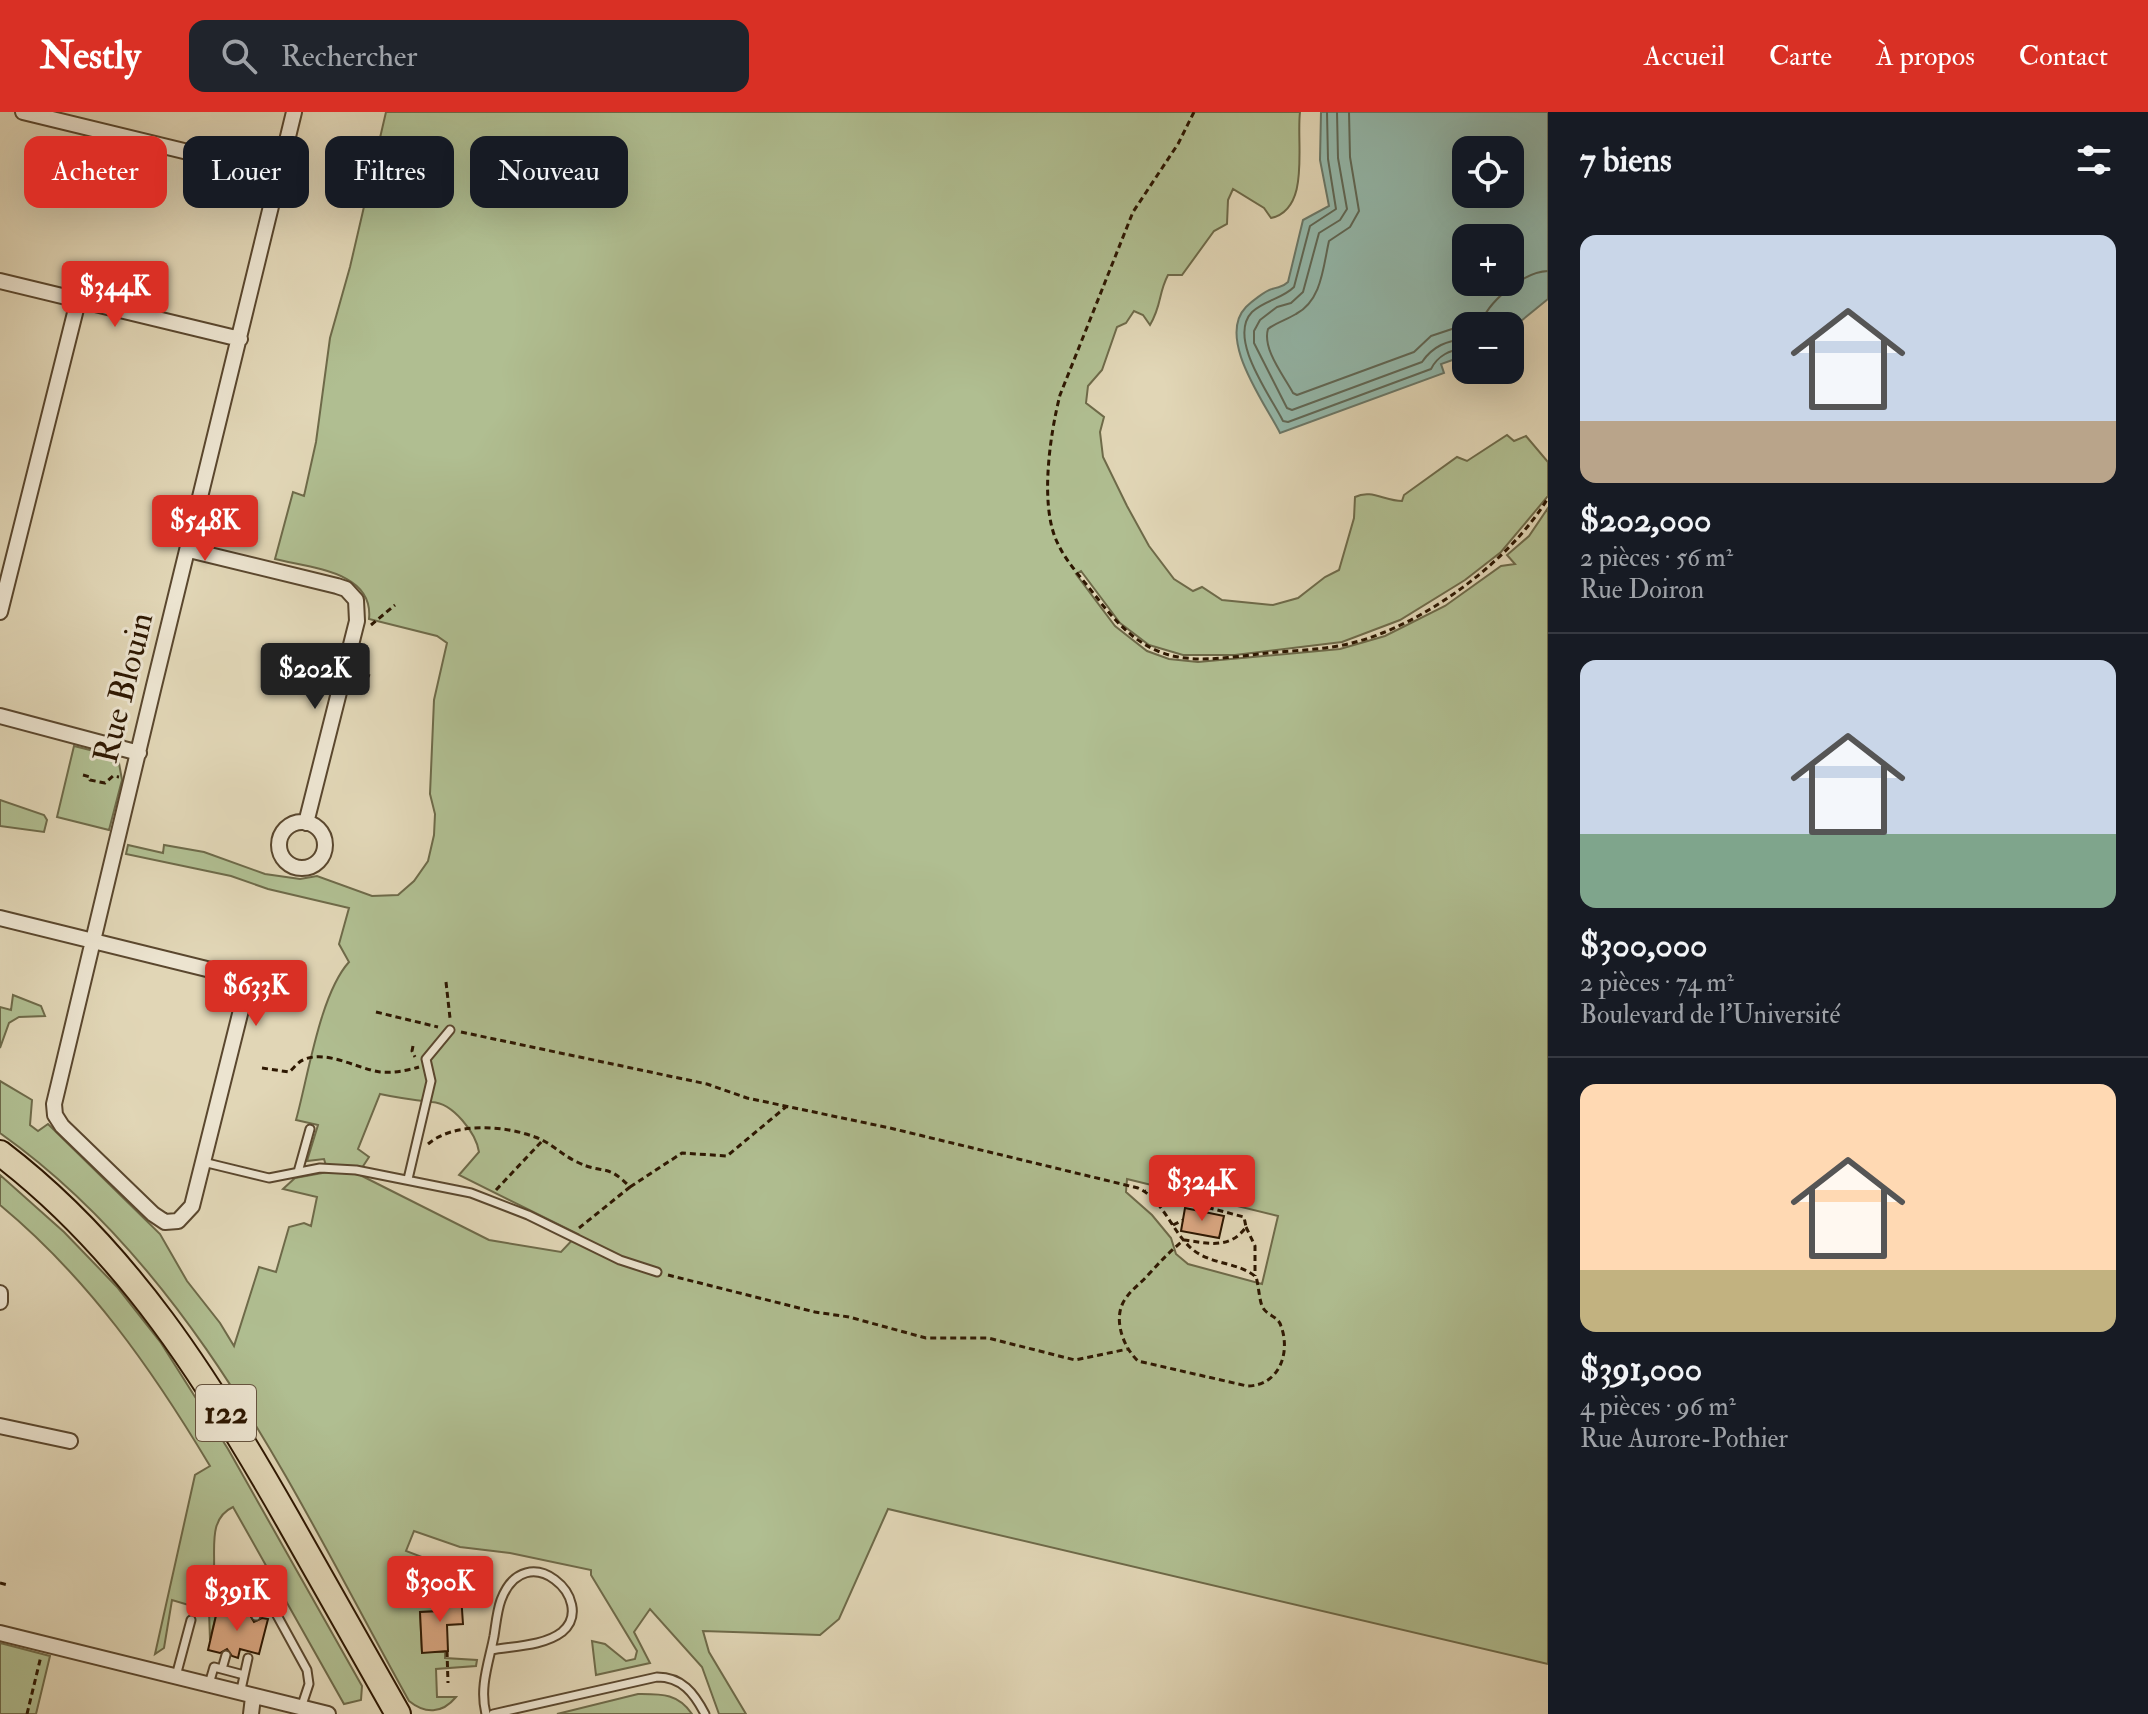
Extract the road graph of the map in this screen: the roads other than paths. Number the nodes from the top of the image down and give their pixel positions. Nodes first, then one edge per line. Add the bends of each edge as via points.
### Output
1 (23, 112) edge
2 (294, 112) edge
3 (288, 136) edge
4 (183, 151) edge
5 (271, 208) edge
6 (0, 281) edge
7 (78, 301) junction
8 (240, 339) junction
9 (189, 550) junction
10 (0, 612) edge
11 (0, 716) edge
12 (139, 753) junction
13 (306, 823) dead end
14 (0, 918) edge
15 (93, 942) junction
16 (450, 1030) road end
17 (310, 1129) dead end
18 (0, 1153) edge
19 (203, 1162) junction
20 (298, 1172) junction
21 (408, 1179) junction
22 (657, 1272) road end
23 (0, 1293) edge
24 (0, 1302) edge
25 (0, 1426) edge
26 (70, 1441) dead end
27 (256, 1577) dead end
28 (202, 1581) dead end
29 (262, 1588) junction
30 (268, 1599) junction
31 (256, 1616) dead end
32 (191, 1620) dead end
33 (0, 1633) edge
34 (491, 1650) junction
35 (226, 1655) dead end
36 (248, 1658) dead end
37 (222, 1669) junction
38 (244, 1675) junction
39 (176, 1678) junction
40 (209, 1686) junction
41 (246, 1696) junction
42 (301, 1708) junction
43 (392, 1712) edge
44 (251, 1714) edge
45 (328, 1714) edge
46 (486, 1714) edge
47 (493, 1714) edge
48 (705, 1714) edge

1 - 4 street
2 - 3 street, Rue Blouin
5 - 8 street, Rue Blouin
6 - 7 street
7 - 8 street
7 - 10 street
8 - 9 street, Rue Blouin
9 - 12 street, Rue Blouin
9 - 13 street via 337,586 356,600 357,621
11 - 12 street
12 - 15 street, Rue Blouin
14 - 15 street
15 - 19 street via 223,973 240,986 242,1006
15 - 19 street, Rue Blouin via 55,1115 165,1222 178,1221 192,1206
16 - 21 lane via 429,1053 431,1081
17 - 20 lane
18 - 43 main road, 122 via 87,1230 172,1331 248,1450
19 - 20 lane via 263,1178
20 - 21 lane via 347,1169
21 - 22 lane via 488,1199
23 - 24 street
25 - 26 street
27 - 29 lane
28 - 29 lane via 247,1592
29 - 30 lane
30 - 31 lane via 258,1606
30 - 42 lane via 307,1670 309,1684
32 - 39 lane
33 - 39 street
34 - 34 lane via 501,1601 517,1579 539,1572 560,1583 571,1606 563,1631 543,1641
34 - 46 lane via 483,1681
35 - 37 lane
36 - 38 lane
37 - 38 lane
37 - 40 lane via 214,1667
38 - 41 lane
39 - 40 street
40 - 41 street
41 - 42 street
41 - 44 street
42 - 45 street
47 - 48 lane via 657,1677 678,1681

